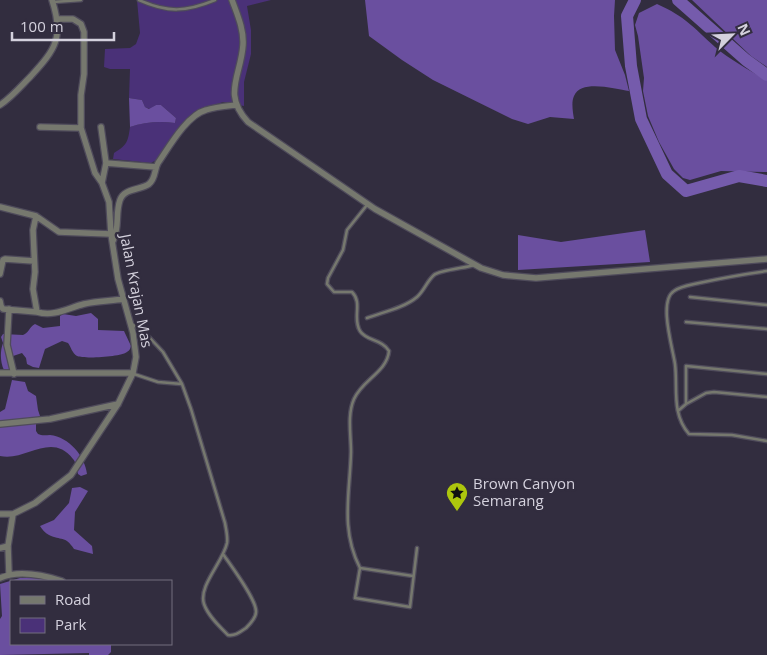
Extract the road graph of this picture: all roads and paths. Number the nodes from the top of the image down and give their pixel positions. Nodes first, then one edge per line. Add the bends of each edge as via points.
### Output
1 (81, 0) edge
2 (139, 0) edge
3 (215, 0) edge
4 (232, 0) edge
5 (53, 1) edge
6 (57, 20) junction
7 (0, 105) edge
8 (236, 105) junction
9 (40, 127) dead end
10 (100, 127) dead end
11 (81, 128) junction
12 (106, 163) junction
13 (156, 167) junction
14 (102, 184) junction
15 (368, 204) junction
16 (0, 207) edge
17 (36, 216) junction
18 (111, 234) junction
19 (113, 241) junction
20 (767, 259) edge
21 (34, 261) junction
22 (476, 265) junction
23 (767, 271) edge
24 (0, 274) edge
25 (690, 297) dead end
26 (124, 299) junction
27 (0, 301) edge
28 (767, 305) edge
29 (9, 309) junction
30 (37, 312) junction
31 (368, 318) dead end
32 (129, 321) junction
33 (686, 322) dead end
34 (767, 329) edge
35 (0, 374) edge
36 (14, 374) junction
37 (133, 374) junction
38 (767, 374) edge
39 (182, 384) junction
40 (767, 397) edge
41 (118, 404) junction
42 (686, 404) junction
43 (679, 410) junction
44 (0, 424) edge
45 (767, 441) edge
46 (0, 514) edge
47 (13, 514) junction
48 (8, 546) junction
49 (0, 548) edge
50 (418, 548) dead end
51 (223, 554) junction
52 (360, 568) junction
53 (9, 574) junction
54 (413, 576) junction
55 (0, 578) edge
56 (59, 580) edge

1 - 5 lane
2 - 3 lane via 160,8 185,10
4 - 8 street via 243,45 234,87
5 - 6 street
6 - 7 street via 53,49
6 - 11 street, Jalan Krajan Mas via 73,19 81,24 84,32
8 - 13 street via 197,114
8 - 15 street via 248,122 261,132
9 - 11 street
10 - 12 street
11 - 14 street, Jalan Krajan Mas via 95,173
12 - 13 street
12 - 14 street
13 - 19 street via 154,178 148,185 120,198 118,226
14 - 18 street, Jalan Krajan Mas via 109,202
15 - 22 street
15 - 52 lane via 347,230 343,250 327,284 334,292 352,292 358,301 359,330 382,343 389,351 385,365 357,393 351,410 346,507 350,536
16 - 17 street
17 - 18 street via 59,232
17 - 21 street
18 - 19 street, Jalan Krajan Mas
19 - 26 street, Jalan Krajan Mas
20 - 22 street via 536,278 489,272
21 - 24 street via 5,259
21 - 30 street via 33,290
22 - 31 lane via 434,275 418,297
23 - 43 lane via 685,286 673,291 668,298 667,328 675,364 675,397
25 - 28 lane
26 - 30 street via 56,312
26 - 32 street, Jalan Krajan Mas
27 - 29 street via 2,308
29 - 30 street
29 - 36 street via 7,345
32 - 37 street, Jalan Krajan Mas via 136,357
32 - 39 lane via 162,352
33 - 34 lane
35 - 36 street
36 - 37 street
37 - 39 lane via 158,382
37 - 41 street, Jalan Krajan Mas
38 - 42 lane via 686,366
39 - 51 lane via 225,523 228,541
40 - 42 lane via 714,392
41 - 44 street via 50,419
41 - 47 street, Jalan Krajan Mas via 71,475
42 - 43 lane
43 - 45 lane via 689,434
46 - 47 street
47 - 48 street
48 - 49 street
48 - 53 street
50 - 54 lane
51 - 51 lane via 255,603 256,614 252,621 234,636 224,631 203,602 202,592
52 - 54 lane
52 - 54 lane via 355,598 410,607
53 - 55 street
53 - 56 street

